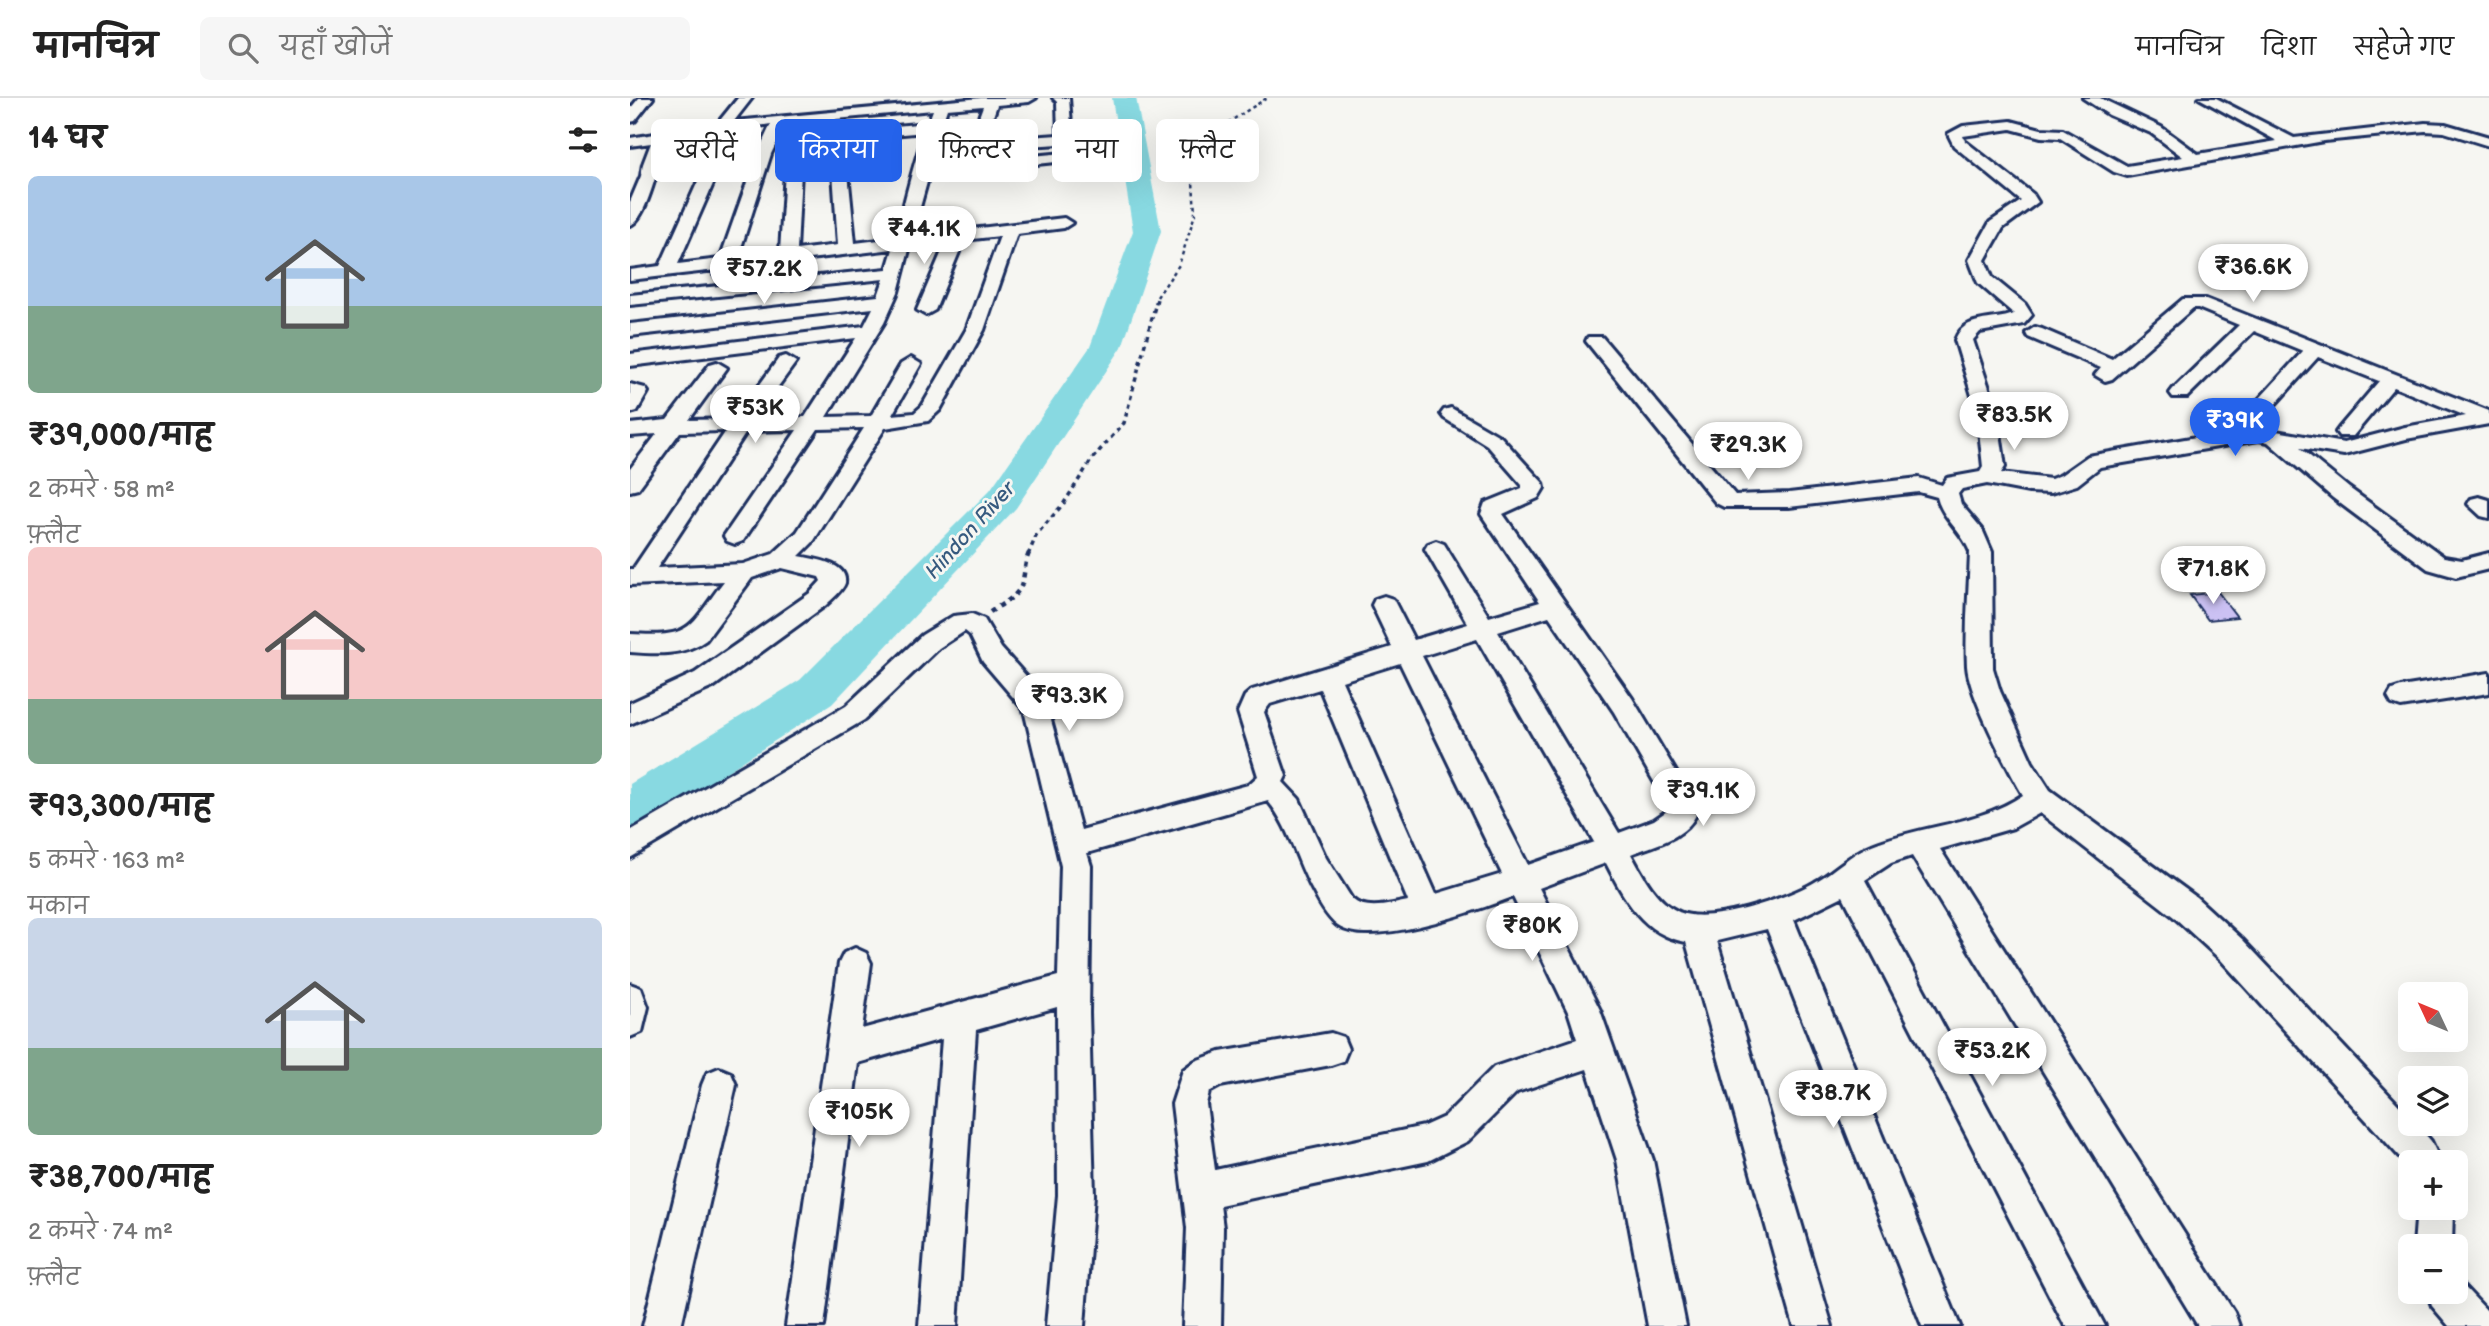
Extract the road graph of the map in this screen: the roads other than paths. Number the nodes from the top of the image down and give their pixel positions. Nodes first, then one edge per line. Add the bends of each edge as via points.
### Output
1 (646, 98) edge
2 (745, 98) edge
3 (1029, 98) edge
4 (1060, 98) edge
5 (2090, 98) edge
6 (2206, 98) edge
7 (992, 100) edge
8 (806, 103) edge
9 (941, 108) junction
10 (828, 109) junction
11 (880, 112) junction
12 (630, 118) edge
13 (728, 119) edge
14 (785, 119) edge
15 (825, 119) edge
16 (878, 119) edge
17 (936, 119) edge
18 (986, 119) edge
19 (1064, 119) edge
20 (775, 120) edge
21 (762, 121) joint
22 (775, 132) edge
23 (651, 139) edge
24 (1052, 140) edge
25 (1039, 141) joint
26 (630, 142) edge
27 (2291, 142) junction
28 (2489, 142) edge
29 (2196, 159) junction
30 (1052, 160) edge
31 (651, 161) edge
32 (1046, 161) junction
33 (1038, 162) edge
34 (706, 182) edge
35 (792, 182) edge
36 (841, 182) edge
37 (919, 182) edge
38 (630, 220) edge
39 (1064, 223) dead end
40 (1010, 230) junction
41 (957, 236) junction
42 (903, 242) junction
43 (847, 250) junction
44 (788, 256) junction
45 (729, 262) junction
46 (667, 270) junction
47 (894, 273) junction
48 (630, 275) edge
49 (715, 291) junction
50 (630, 300) edge
51 (884, 301) junction
52 (926, 310) dead end
53 (2251, 324) junction
54 (630, 330) edge
55 (869, 331) junction
56 (2035, 333) dead end
57 (1595, 341) dead end
58 (2315, 349) junction
59 (630, 360) edge
60 (786, 362) dead end
61 (911, 364) dead end
62 (717, 368) dead end
63 (2110, 371) joint
64 (2390, 380) junction
65 (630, 390) edge
66 (2180, 393) dead end
67 (630, 407) edge
68 (1451, 414) dead end
69 (2256, 414) dead end
70 (2489, 418) edge
71 (878, 422) junction
72 (812, 423) junction
73 (741, 424) junction
74 (674, 426) junction
75 (630, 430) edge
76 (2346, 432) dead end
77 (2275, 437) junction
78 (1987, 477) junction
79 (630, 484) edge
80 (1947, 493) junction
81 (735, 537) dead end
82 (1436, 549) dead end
83 (781, 560) junction
84 (2489, 561) edge
85 (744, 572) junction
86 (635, 577) edge
87 (1384, 605) dead end
88 (1554, 606) junction
89 (1481, 629) junction
90 (630, 643) edge
91 (1407, 652) junction
92 (1327, 677) junction
93 (2489, 683) edge
94 (2401, 697) dead end
95 (630, 714) edge
96 (1267, 786) junction
97 (2040, 798) junction
98 (1920, 843) junction
99 (1070, 845) junction
100 (630, 846) edge
101 (1612, 847) junction
102 (1848, 876) junction
103 (1520, 880) junction
104 (1428, 911) junction
105 (1776, 912) junction
106 (1698, 931) junction
107 (855, 964) dead end
108 (1074, 987) junction
109 (630, 999) edge
110 (960, 1019) junction
111 (630, 1021) edge
112 (1331, 1049) dead end
113 (1598, 1049) junction
114 (843, 1051) junction
115 (719, 1085) dead end
116 (2414, 1150) edge
117 (1199, 1192) junction
118 (662, 1326) edge
119 (805, 1326) edge
120 (938, 1326) edge
121 (1065, 1326) edge
122 (1202, 1326) edge
123 (1667, 1326) edge
124 (1813, 1326) edge
125 (1941, 1326) edge
126 (2086, 1326) edge
127 (2220, 1326) edge

1 - 12 street
2 - 13 street
3 - 7 street
4 - 19 street
5 - 29 street via 2156,130
6 - 27 street
7 - 9 street
7 - 18 street
8 - 10 street
8 - 21 street
9 - 11 street
9 - 17 street
10 - 11 street
10 - 14 street
10 - 15 street
11 - 16 street
20 - 21 street
22 - 45 street
23 - 26 street
24 - 25 street
25 - 32 street
27 - 28 street via 2425,127 2445,128
27 - 29 street
29 - 78 street via 2127,171 2060,134 2011,125 1955,134 1959,143 2030,202 1996,225 1977,260 1984,279 2023,315 2018,320 1976,327 1964,340 1987,412 1994,467
30 - 32 street
31 - 38 street
32 - 33 street
34 - 46 street
35 - 44 street
36 - 43 street
37 - 42 street
39 - 40 street
40 - 41 street
40 - 71 street via 975,330 930,410 909,420
41 - 42 street
41 - 52 street
42 - 43 street
42 - 47 street
43 - 44 street
44 - 45 street
45 - 46 street
45 - 49 street
46 - 48 street
47 - 49 street
47 - 51 street
49 - 50 street
51 - 54 street
51 - 55 street
53 - 58 street
53 - 63 street via 2200,303 2189,303
53 - 66 street
55 - 59 street
55 - 72 street
56 - 63 street
57 - 80 street via 1724,498 1732,502 1919,485
58 - 64 street
58 - 69 street
60 - 73 street
61 - 71 street
62 - 74 street
64 - 70 street
64 - 76 street
65 - 67 street via 638,393
68 - 88 street via 1494,441 1532,483 1530,493 1498,505 1492,514
70 - 77 street via 2344,449
71 - 72 street
71 - 83 street via 805,537
72 - 73 street
72 - 81 street
73 - 74 street
73 - 86 street
74 - 75 street
74 - 79 street
77 - 78 street via 2242,435 2095,461 2059,485
77 - 84 street via 2341,494 2446,569
78 - 80 street via 1955,483
80 - 97 street via 1950,506 1974,534 1980,552 1979,657 1987,691
82 - 89 street
83 - 85 street
83 - 95 street via 827,571 833,583 818,599 704,680
85 - 86 street
85 - 90 street via 690,639 677,644
87 - 91 street
88 - 89 street
88 - 101 street via 1623,705 1682,808 1682,816 1664,829
89 - 91 street
89 - 101 street
91 - 92 street
91 - 103 street
92 - 96 street via 1254,703 1251,712 1272,776
92 - 104 street
93 - 94 street
96 - 99 street via 1256,794
96 - 104 street via 1284,800 1336,905 1353,919 1388,920
97 - 98 street via 2008,820
97 - 116 street via 2185,906 2232,950
98 - 102 street via 1881,854
98 - 127 street
99 - 100 street via 1037,709 1026,688 991,654 971,622 957,623 938,634 855,713
99 - 108 street via 1076,866
101 - 103 street
101 - 106 street via 1637,896 1656,915 1672,926
102 - 105 street via 1804,904
102 - 126 street
103 - 104 street
103 - 113 street via 1584,1010
105 - 106 street via 1721,929
105 - 125 street
106 - 124 street
107 - 114 street
108 - 110 street
108 - 121 street via 1076,1195
109 - 111 street
110 - 114 street
110 - 120 street
112 - 117 street via 1220,1069 1195,1082 1189,1104
113 - 117 street via 1506,1079 1456,1129 1428,1143
113 - 123 street via 1635,1160
114 - 119 street
115 - 118 street
117 - 122 street via 1205,1228

